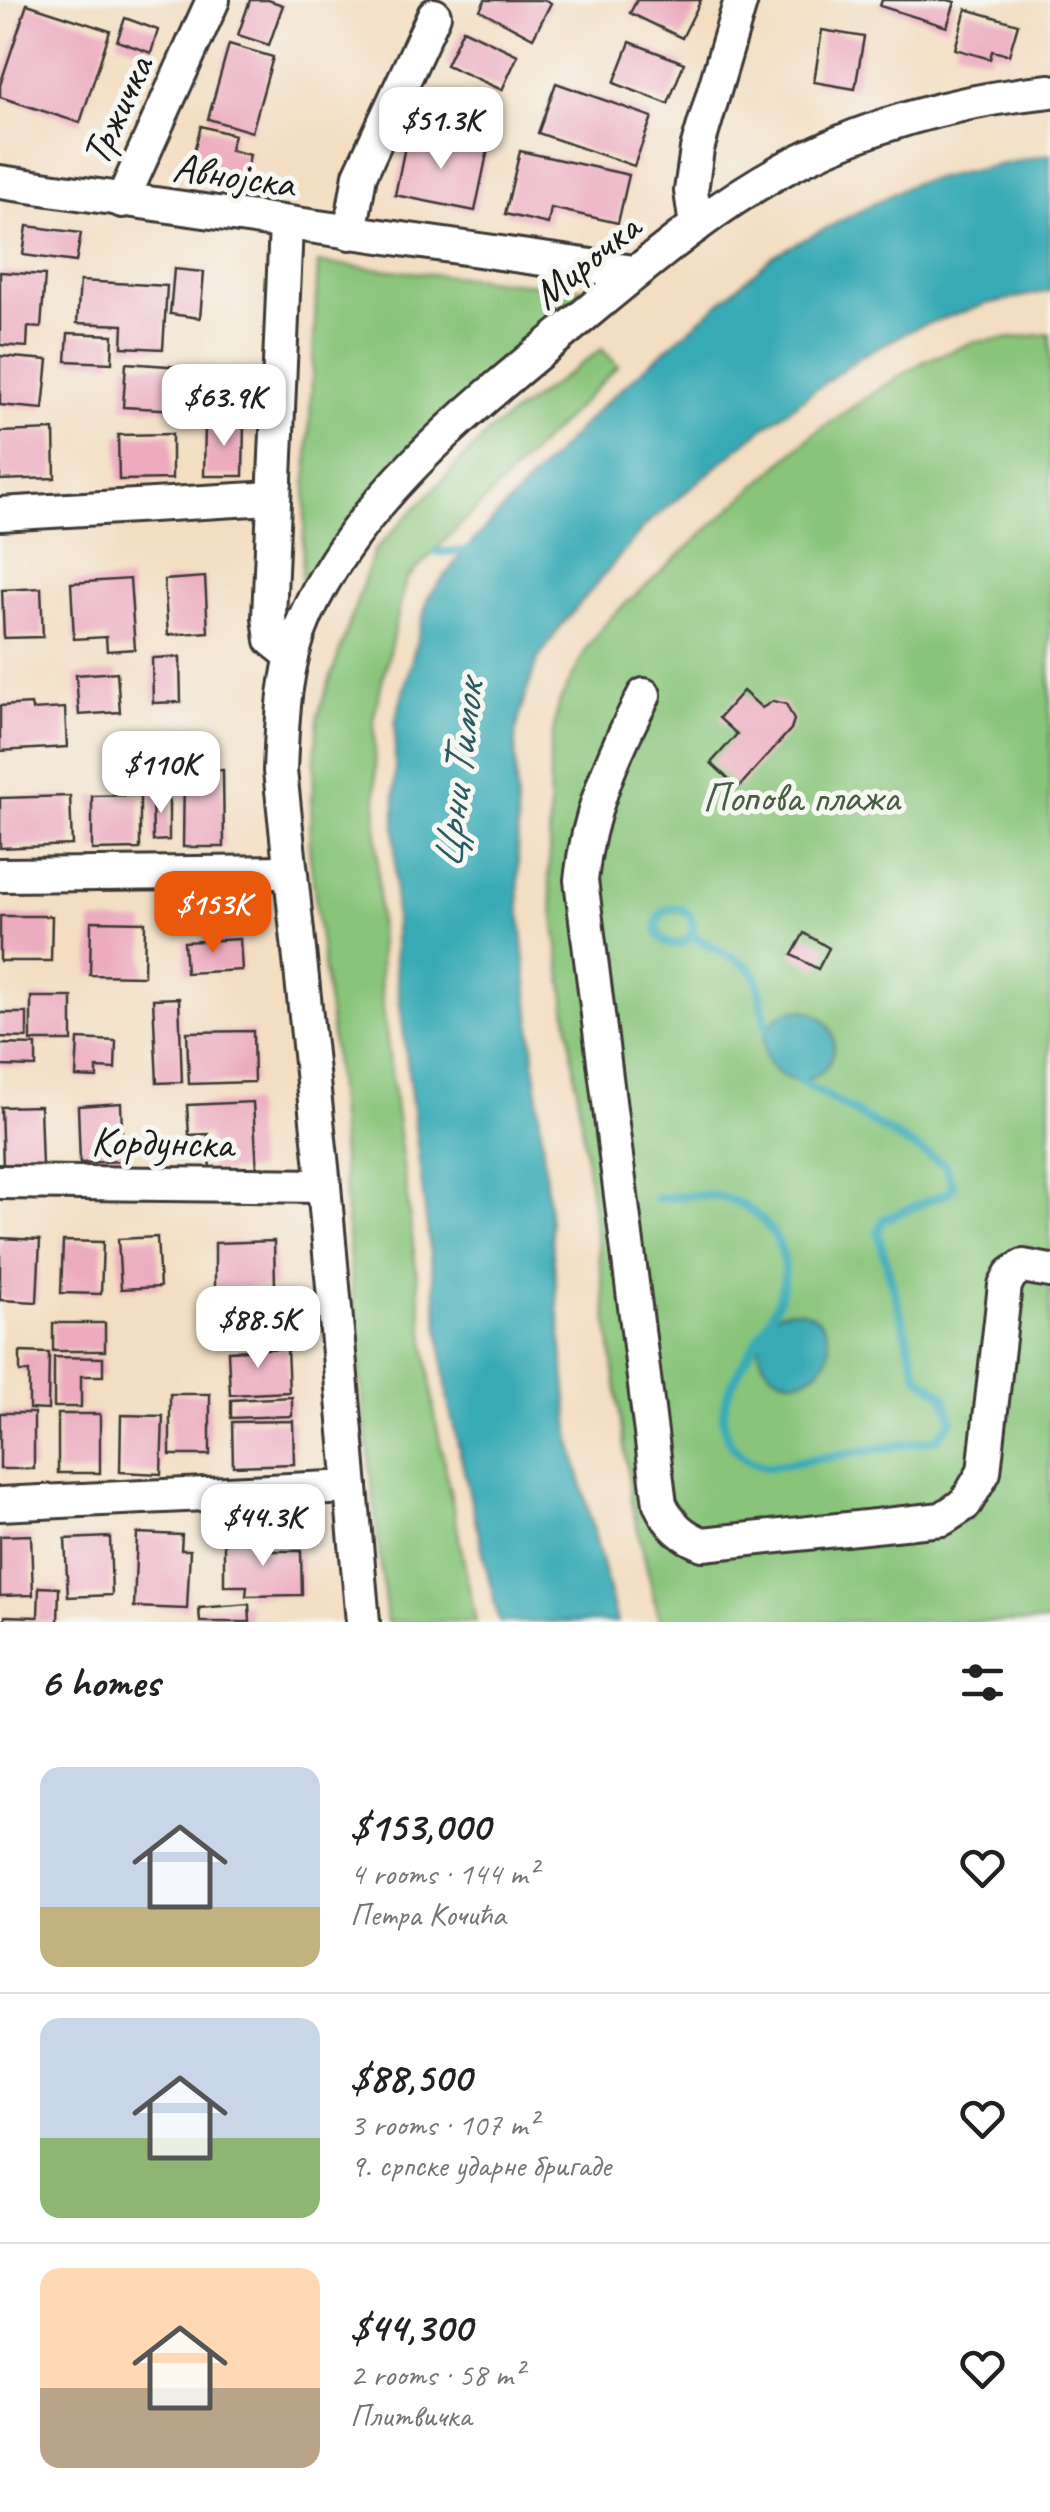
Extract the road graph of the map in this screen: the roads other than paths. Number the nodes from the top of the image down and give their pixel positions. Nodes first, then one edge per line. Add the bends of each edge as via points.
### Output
1 (213, 0) edge
2 (741, 0) edge
3 (434, 16) dead end
4 (1050, 91) edge
5 (0, 182) edge
6 (122, 201) junction
7 (286, 225) junction
8 (696, 226) junction
9 (350, 234) junction
10 (634, 272) junction
11 (272, 498) junction
12 (0, 514) edge
13 (292, 656) junction
14 (644, 695) dead end
15 (289, 872) junction
16 (0, 875) edge
17 (0, 1182) edge
18 (324, 1186) junction
19 (1050, 1271) edge
20 (351, 1487) junction
21 (0, 1504) edge
22 (363, 1622) edge

1 - 6 street, Тржичка
2 - 8 street via 696,149
3 - 9 street via 360,175
4 - 8 street, Мирочка via 879,126 802,160
5 - 6 street, Авнојска
6 - 7 street, Авнојска
7 - 9 street, Авнојска
7 - 11 street
8 - 10 street, Мирочка
9 - 10 street, Авнојска
10 - 13 street, Мирочка via 426,452 370,515 324,582
11 - 12 street
11 - 13 street via 270,629 277,646
13 - 15 street, Мирочка via 280,771
14 - 19 street via 604,780 581,880 667,1519 703,1544 942,1519 956,1512 984,1472 1005,1285 1023,1266
15 - 16 street
15 - 18 street, Мирочка
17 - 18 street, Кордунска
18 - 20 street, Мирочка
20 - 21 street
20 - 22 street, Мирочка

